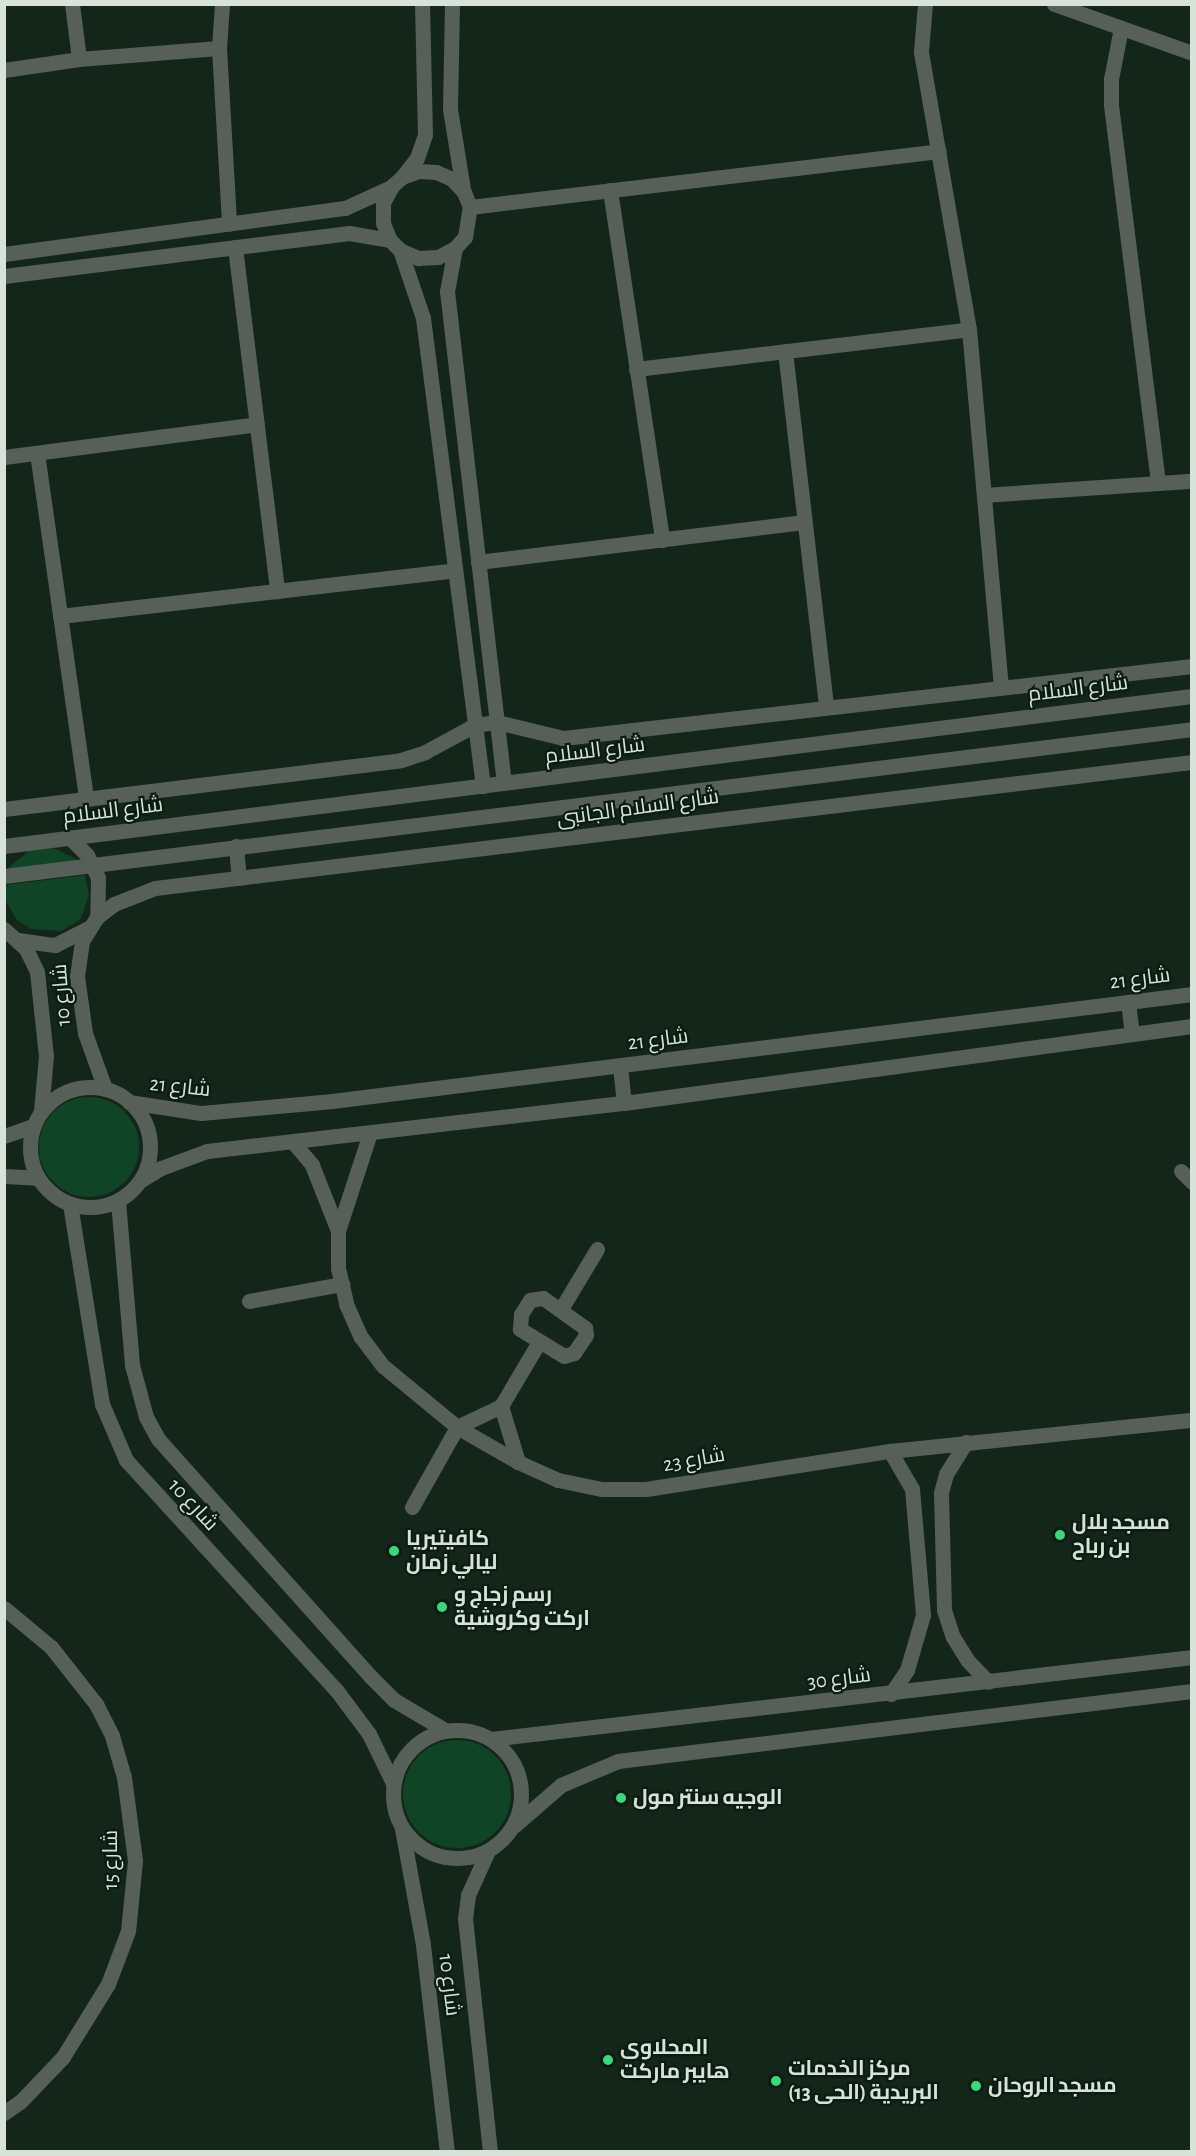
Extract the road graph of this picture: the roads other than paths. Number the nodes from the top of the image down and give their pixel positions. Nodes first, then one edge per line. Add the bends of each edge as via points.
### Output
1 (72, 4) edge
2 (222, 4) edge
3 (422, 4) edge
4 (452, 4) edge
5 (925, 4) edge
6 (1054, 4) edge
7 (1121, 28) junction
8 (219, 48) junction
9 (1191, 53) edge
10 (79, 59) junction
11 (4, 70) edge
12 (939, 151) junction
13 (397, 182) junction
14 (610, 190) junction
15 (464, 192) junction
16 (470, 207) junction
17 (229, 224) junction
18 (395, 245) junction
19 (235, 247) junction
20 (455, 248) junction
21 (4, 254) edge
22 (4, 276) edge
23 (969, 329) junction
24 (785, 351) junction
25 (636, 369) junction
26 (257, 424) junction
27 (37, 453) junction
28 (4, 457) edge
29 (1191, 481) edge
30 (1158, 483) junction
31 (984, 495) junction
32 (804, 522) junction
33 (662, 540) junction
34 (478, 562) junction
35 (455, 570) junction
36 (278, 591) junction
37 (60, 616) junction
38 (1191, 666) edge
39 (1001, 688) junction
40 (1191, 696) edge
41 (826, 708) junction
42 (496, 722) junction
43 (475, 724) junction
44 (1191, 729) edge
45 (1191, 762) edge
46 (504, 783) junction
47 (483, 786) junction
48 (86, 800) junction
49 (4, 810) edge
50 (69, 837) junction
51 (236, 846) junction
52 (6, 847) edge
53 (94, 866) junction
54 (4, 876) edge
55 (239, 878) junction
56 (93, 922) junction
57 (9, 934) edge
58 (1191, 994) edge
59 (1128, 1002) junction
60 (1191, 1026) edge
61 (1132, 1034) junction
62 (620, 1066) junction
63 (105, 1089) junction
64 (129, 1102) junction
65 (624, 1103) junction
66 (40, 1112) junction
67 (33, 1126) junction
68 (370, 1133) junction
69 (4, 1136) edge
70 (293, 1142) junction
71 (4, 1176) edge
72 (38, 1178) junction
73 (141, 1180) junction
74 (118, 1201) junction
75 (70, 1204) junction
76 (338, 1231) junction
77 (597, 1249) dead end
78 (342, 1284) junction
79 (249, 1301) dead end
80 (561, 1310) junction
81 (539, 1342) junction
82 (501, 1406) junction
83 (1191, 1420) edge
84 (457, 1427) junction
85 (966, 1442) junction
86 (890, 1451) junction
87 (518, 1462) junction
88 (412, 1507) dead end
89 (4, 1608) edge
90 (1191, 1657) edge
91 (988, 1682) junction
92 (1191, 1691) edge
93 (891, 1694) junction
94 (445, 1730) junction
95 (491, 1739) junction
96 (393, 1783) junction
97 (514, 1825) junction
98 (401, 1826) junction
99 (487, 1853) junction
100 (4, 2113) edge
101 (447, 2151) edge
102 (490, 2151) edge

1 - 10 street
2 - 8 street
3 - 13 street via 425,135 417,158
4 - 15 street via 450,109
5 - 12 street via 921,52
6 - 7 street
7 - 9 street
7 - 30 street via 1111,105
8 - 10 street
8 - 17 street
10 - 11 street
12 - 14 street
12 - 23 street
13 - 15 street via 419,171 436,172 452,179
13 - 17 street via 345,208
13 - 18 street via 383,203 382,223
14 - 16 street
14 - 25 street
15 - 16 street
16 - 20 street via 465,237
17 - 21 street
18 - 19 street via 349,233
18 - 20 street via 418,258 438,257
18 - 35 street via 423,318
19 - 22 street
19 - 26 street
20 - 34 street via 447,291
23 - 24 street
23 - 31 street
24 - 25 street
24 - 32 street
25 - 33 street
26 - 27 street
26 - 36 street
27 - 28 street
27 - 37 street
29 - 30 street
30 - 31 street
31 - 39 street
32 - 33 street
32 - 41 street
33 - 34 street
34 - 42 street
35 - 36 street
35 - 43 street
36 - 37 street
37 - 48 street
38 - 39 street
39 - 41 street
40 - 46 street, شارع السلام
41 - 42 street via 563,738
42 - 43 street
42 - 46 street
43 - 47 street
43 - 48 street via 425,752 401,760
44 - 51 street
45 - 55 street, شارع السلام الجانبى
46 - 47 street, شارع السلام
47 - 50 street, شارع السلام
48 - 49 street
50 - 52 street, شارع السلام
50 - 53 street
51 - 53 street
51 - 55 street
53 - 54 street
53 - 56 street, شارع 10 via 100,891
55 - 56 street, شارع السلام الجانبى via 155,888 114,904
56 - 57 street, شارع السلام الجانبى via 55,945
56 - 63 street, شارع 10 via 78,956 77,976 85,1033
57 - 66 street, شارع 10 via 37,972 46,1056
58 - 59 street, شارع 21
59 - 61 street
59 - 62 street, شارع 21
60 - 61 street
61 - 65 street
62 - 64 street, شارع 21 via 225,1111 177,1112
62 - 65 street
63 - 64 street
63 - 66 street via 76,1088 62,1093
64 - 73 street via 148,1131 148,1165
65 - 68 street
66 - 67 street
67 - 69 street
67 - 72 street via 30,1158
68 - 70 street
68 - 76 street, شارع 23
70 - 73 street via 207,1151 161,1167
70 - 76 street, شارع 23 via 312,1165
71 - 72 street
72 - 75 street via 56,1197
73 - 74 street
74 - 75 street via 102,1207
74 - 94 street, شارع 10 via 132,1365 146,1417 159,1440 372,1678 402,1706
75 - 96 street, شارع 10 via 102,1404 126,1460 337,1691 369,1734
76 - 78 street, شارع 23
77 - 80 street
78 - 79 street
78 - 84 street, شارع 23 via 361,1337 383,1366
80 - 81 street via 543,1298 530,1300 525,1307 518,1322 520,1329
80 - 81 street via 585,1328 586,1335 578,1349 564,1356
81 - 82 street
82 - 84 street
82 - 87 street
83 - 85 street, شارع 23
84 - 87 street, شارع 23
84 - 88 street
85 - 86 street, شارع 23
85 - 91 street via 946,1474 941,1493 944,1610 958,1645
86 - 87 street, شارع 23 via 646,1489 602,1489 558,1480
86 - 93 street via 912,1489 923,1615 907,1670
89 - 100 street, شارع 15 via 51,1647 96,1704 112,1736 124,1777 135,1862 128,1931 108,1984 63,2056 21,2101
90 - 91 street, شارع 30
91 - 93 street, شارع 30
92 - 97 street via 618,1761 561,1785
93 - 95 street, شارع 30
94 - 95 street via 461,1729
94 - 96 street via 421,1740 403,1758
95 - 97 street via 502,1747 518,1772 521,1806
96 - 98 street via 393,1805
97 - 99 street
98 - 99 street via 413,1841 448,1858
98 - 101 street, شارع 10 via 423,1945
99 - 102 street, شارع 10 via 468,1895 465,1918

